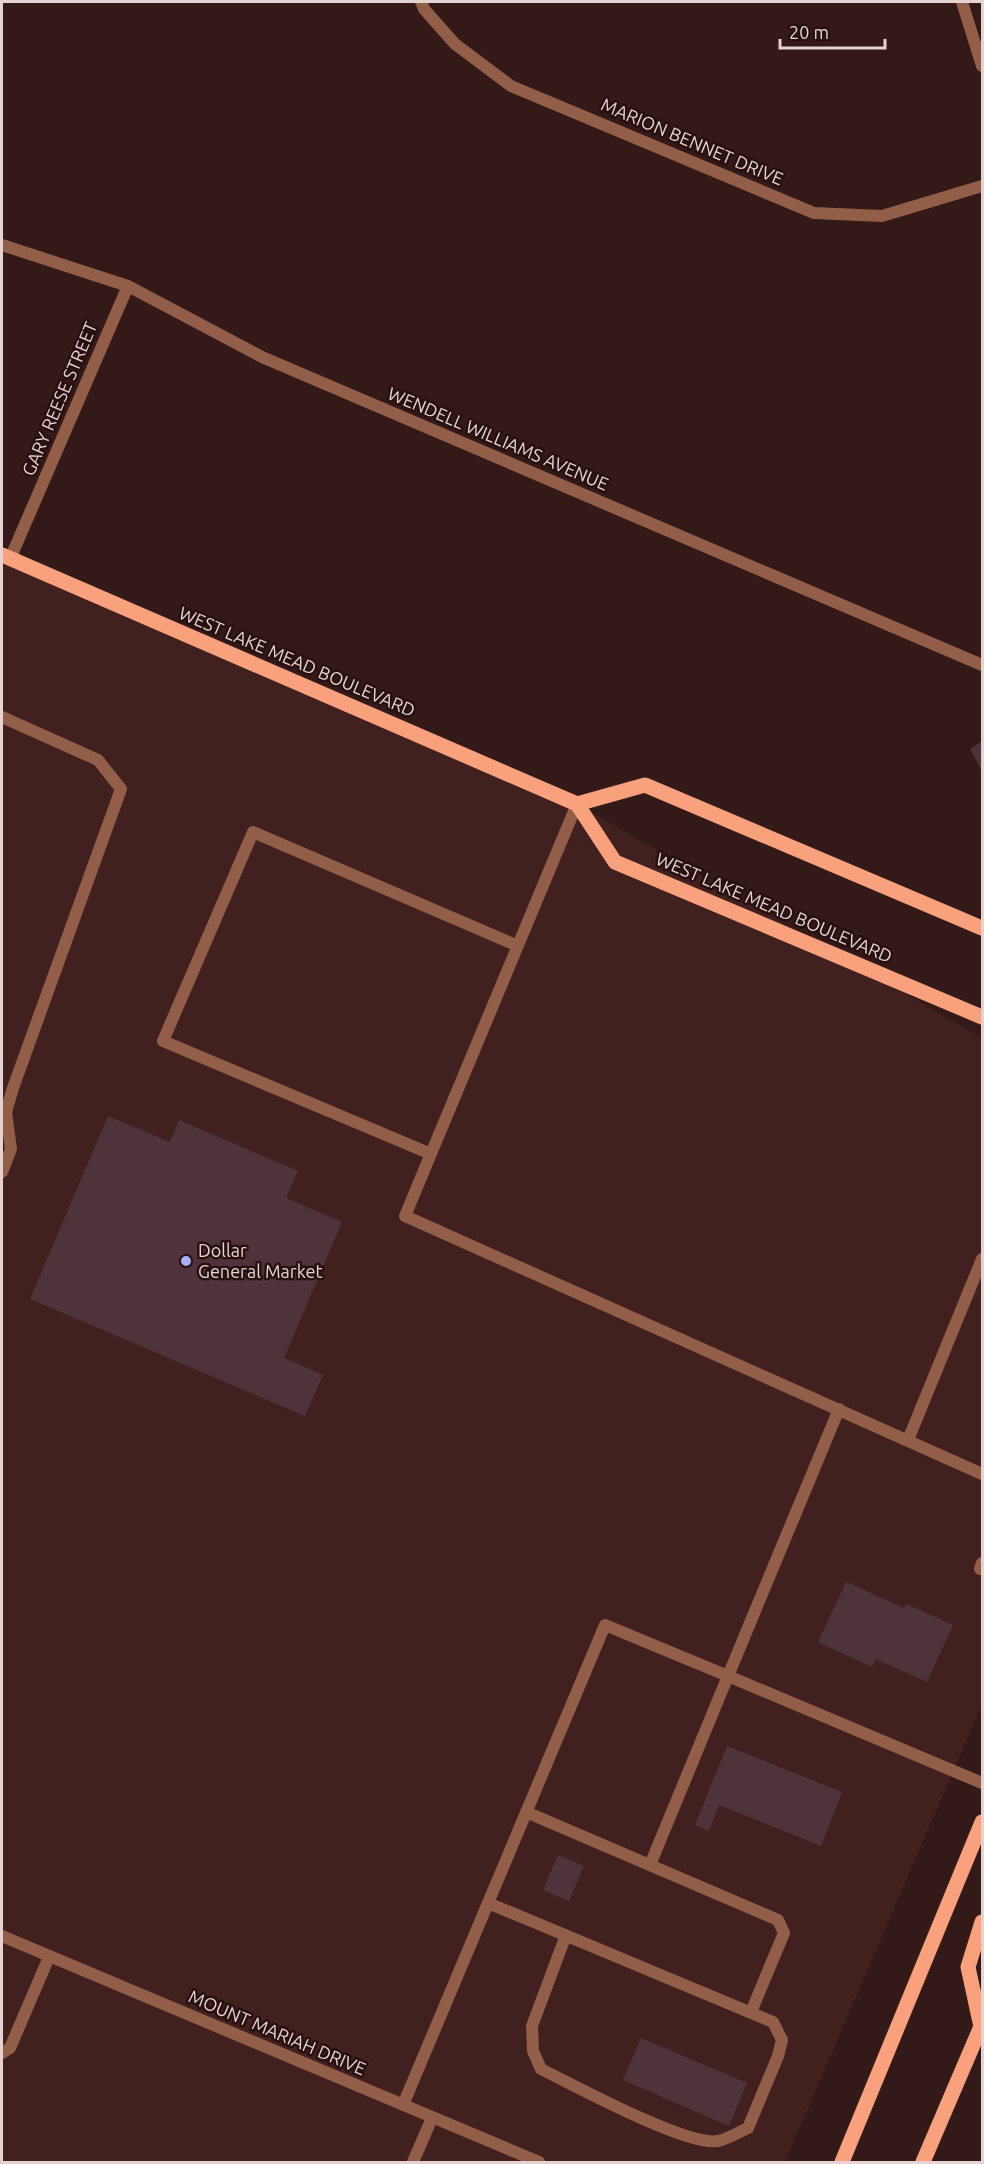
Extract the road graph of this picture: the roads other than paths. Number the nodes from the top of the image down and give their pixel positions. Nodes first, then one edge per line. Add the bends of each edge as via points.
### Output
1 (421, 2) edge
2 (962, 2) edge
3 (982, 66) edge
4 (982, 186) edge
5 (2, 245) edge
6 (128, 286) junction
7 (6, 557) edge
8 (982, 665) edge
9 (2, 717) edge
10 (577, 804) junction
11 (982, 928) edge
12 (518, 946) junction
13 (982, 1017) edge
14 (431, 1154) junction
15 (2, 1172) edge
16 (982, 1259) edge
17 (838, 1409) junction
18 (908, 1440) junction
19 (982, 1474) edge
20 (728, 1676) junction
21 (982, 1783) edge
22 (526, 1812) junction
23 (982, 1822) edge
24 (650, 1865) junction
25 (488, 1903) junction
26 (982, 1922) edge
27 (567, 1935) junction
28 (2, 1936) edge
29 (50, 1957) junction
30 (752, 2012) junction
31 (982, 2026) edge
32 (2, 2053) edge
33 (402, 2105) junction
34 (432, 2118) junction
35 (413, 2163) edge
36 (539, 2163) edge
37 (842, 2163) edge
38 (923, 2163) edge

1 - 4 street, MARION BENNET DRIVE via 455,44 511,86 814,213 882,216
2 - 3 street
5 - 6 street, WENDELL WILLIAMS AVENUE
6 - 7 street, GARY REESE STREET
6 - 8 street, WENDELL WILLIAMS AVENUE via 262,357
7 - 10 main road, WEST LAKE MEAD BOULEVARD
9 - 15 street via 98,760 121,789 13,1088 6,1112 11,1149
10 - 11 main road via 645,785
10 - 12 street
10 - 13 main road, WEST LAKE MEAD BOULEVARD via 615,862
12 - 14 street
12 - 14 street via 253,832 163,1041
14 - 17 street via 405,1216
16 - 18 street
17 - 18 street
17 - 20 street
18 - 19 street
20 - 21 street
20 - 22 street via 605,1625
20 - 24 street
22 - 24 street
22 - 25 street
23 - 37 main road
24 - 30 street via 778,1920 784,1933
25 - 27 street
25 - 33 street
26 - 31 main road via 968,1967
27 - 30 street
27 - 30 street via 532,2026 533,2051 541,2069 622,2110 696,2140 718,2141 748,2128 782,2040 773,2022
28 - 29 street, MOUNT MARIAH DRIVE
29 - 32 street via 10,2048
29 - 33 street, MOUNT MARIAH DRIVE
31 - 38 main road
33 - 34 street, MOUNT MARIAH DRIVE
34 - 35 street
34 - 36 street, MOUNT MARIAH DRIVE

